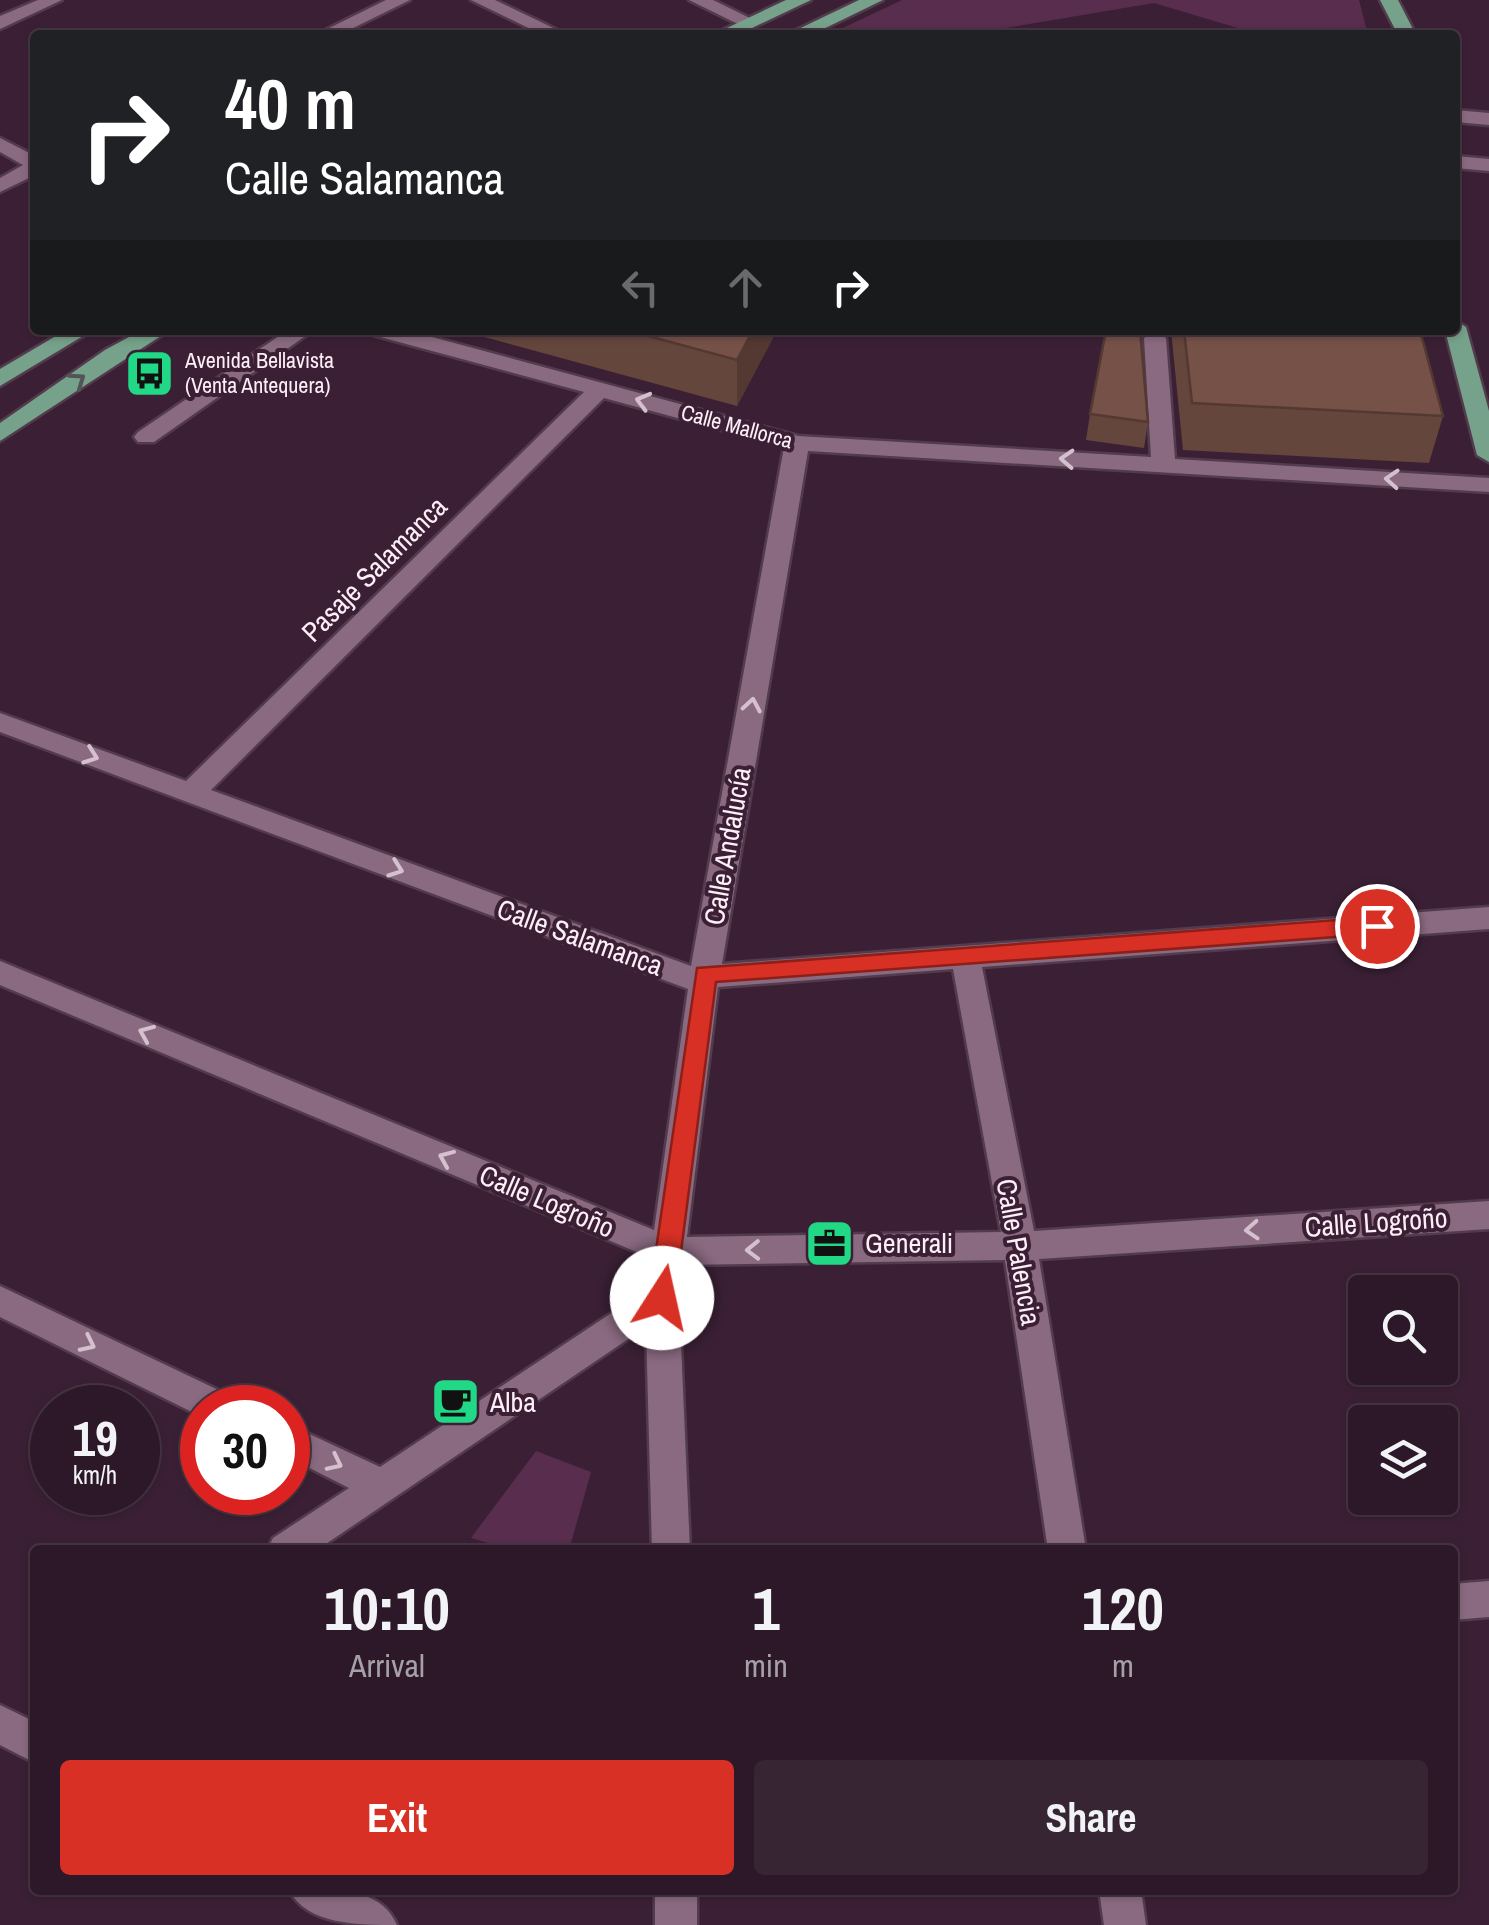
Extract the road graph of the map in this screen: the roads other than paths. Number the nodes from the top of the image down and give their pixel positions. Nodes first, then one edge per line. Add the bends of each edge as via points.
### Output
1 (54, 0) edge
2 (401, 0) edge
3 (480, 0) edge
4 (698, 0) edge
5 (802, 0) edge
6 (874, 0) edge
7 (1389, 0) edge
8 (1402, 0) edge
9 (0, 23) edge
10 (751, 23) junction
11 (335, 30) edge
12 (548, 30) edge
13 (734, 30) edge
14 (807, 30) edge
15 (1406, 30) edge
16 (1408, 30) edge
17 (1460, 116) edge
18 (1489, 119) edge
19 (0, 144) edge
20 (30, 162) edge
21 (1460, 163) edge
22 (1489, 166) edge
23 (30, 168) edge
24 (0, 186) edge
25 (74, 335) edge
26 (149, 335) edge
27 (296, 335) edge
28 (399, 335) edge
29 (1457, 335) edge
30 (1155, 338) dead end
31 (0, 379) edge
32 (600, 389) junction
33 (0, 434) edge
34 (146, 437) dead end
35 (797, 443) junction
36 (1489, 455) edge
37 (1163, 465) junction
38 (1489, 485) edge
39 (0, 722) edge
40 (191, 792) junction
41 (1489, 918) edge
42 (965, 954) junction
43 (0, 972) edge
44 (705, 974) junction
45 (1489, 1215) edge
46 (1020, 1246) junction
47 (670, 1252) junction
48 (662, 1298) junction
49 (0, 1301) edge
50 (180, 1389) edge
51 (310, 1451) edge
52 (382, 1486) junction
53 (294, 1545) edge
54 (671, 1545) edge
55 (1066, 1545) edge
56 (1489, 1599) edge
57 (1458, 1602) edge
58 (319, 1895) edge
59 (676, 1895) edge
60 (1121, 1895) edge
61 (376, 1925) edge
62 (676, 1925) edge
63 (1126, 1925) edge

1 - 9 street
2 - 11 street
3 - 12 street
4 - 10 street
5 - 10 main road
6 - 14 main road
7 - 15 main road
8 - 16 main road
10 - 13 main road
17 - 18 street
19 - 20 street
21 - 22 street
23 - 24 street
25 - 31 main road
33 -> 26 main road
27 - 34 street
28 - 32 street, Calle Mallorca
29 - 36 main road
30 - 37 street
35 -> 32 street, Calle Mallorca
32 - 40 street, Pasaje Salamanca
37 -> 35 street, Calle Mallorca
44 -> 35 street, Calle Andalucía
38 -> 37 street, Calle Mallorca
39 -> 40 street, Calle Salamanca
40 -> 44 street, Calle Salamanca via 688,978
41 - 42 street, Calle Salamanca
42 - 44 street, Calle Salamanca
42 - 46 street, Calle Palencia
47 -> 43 street, Calle Logroño
44 - 47 street, Calle Andalucía
45 -> 46 street, Calle Logroño
46 -> 47 street, Calle Logroño
46 - 55 street, Calle Palencia
47 - 48 street, Calle Andalucía
48 - 52 street
48 - 54 street, Calle Andalucía
49 -> 50 street
51 -> 52 street
52 - 53 street
56 - 57 street
58 - 61 street
59 - 62 street
60 - 63 street

